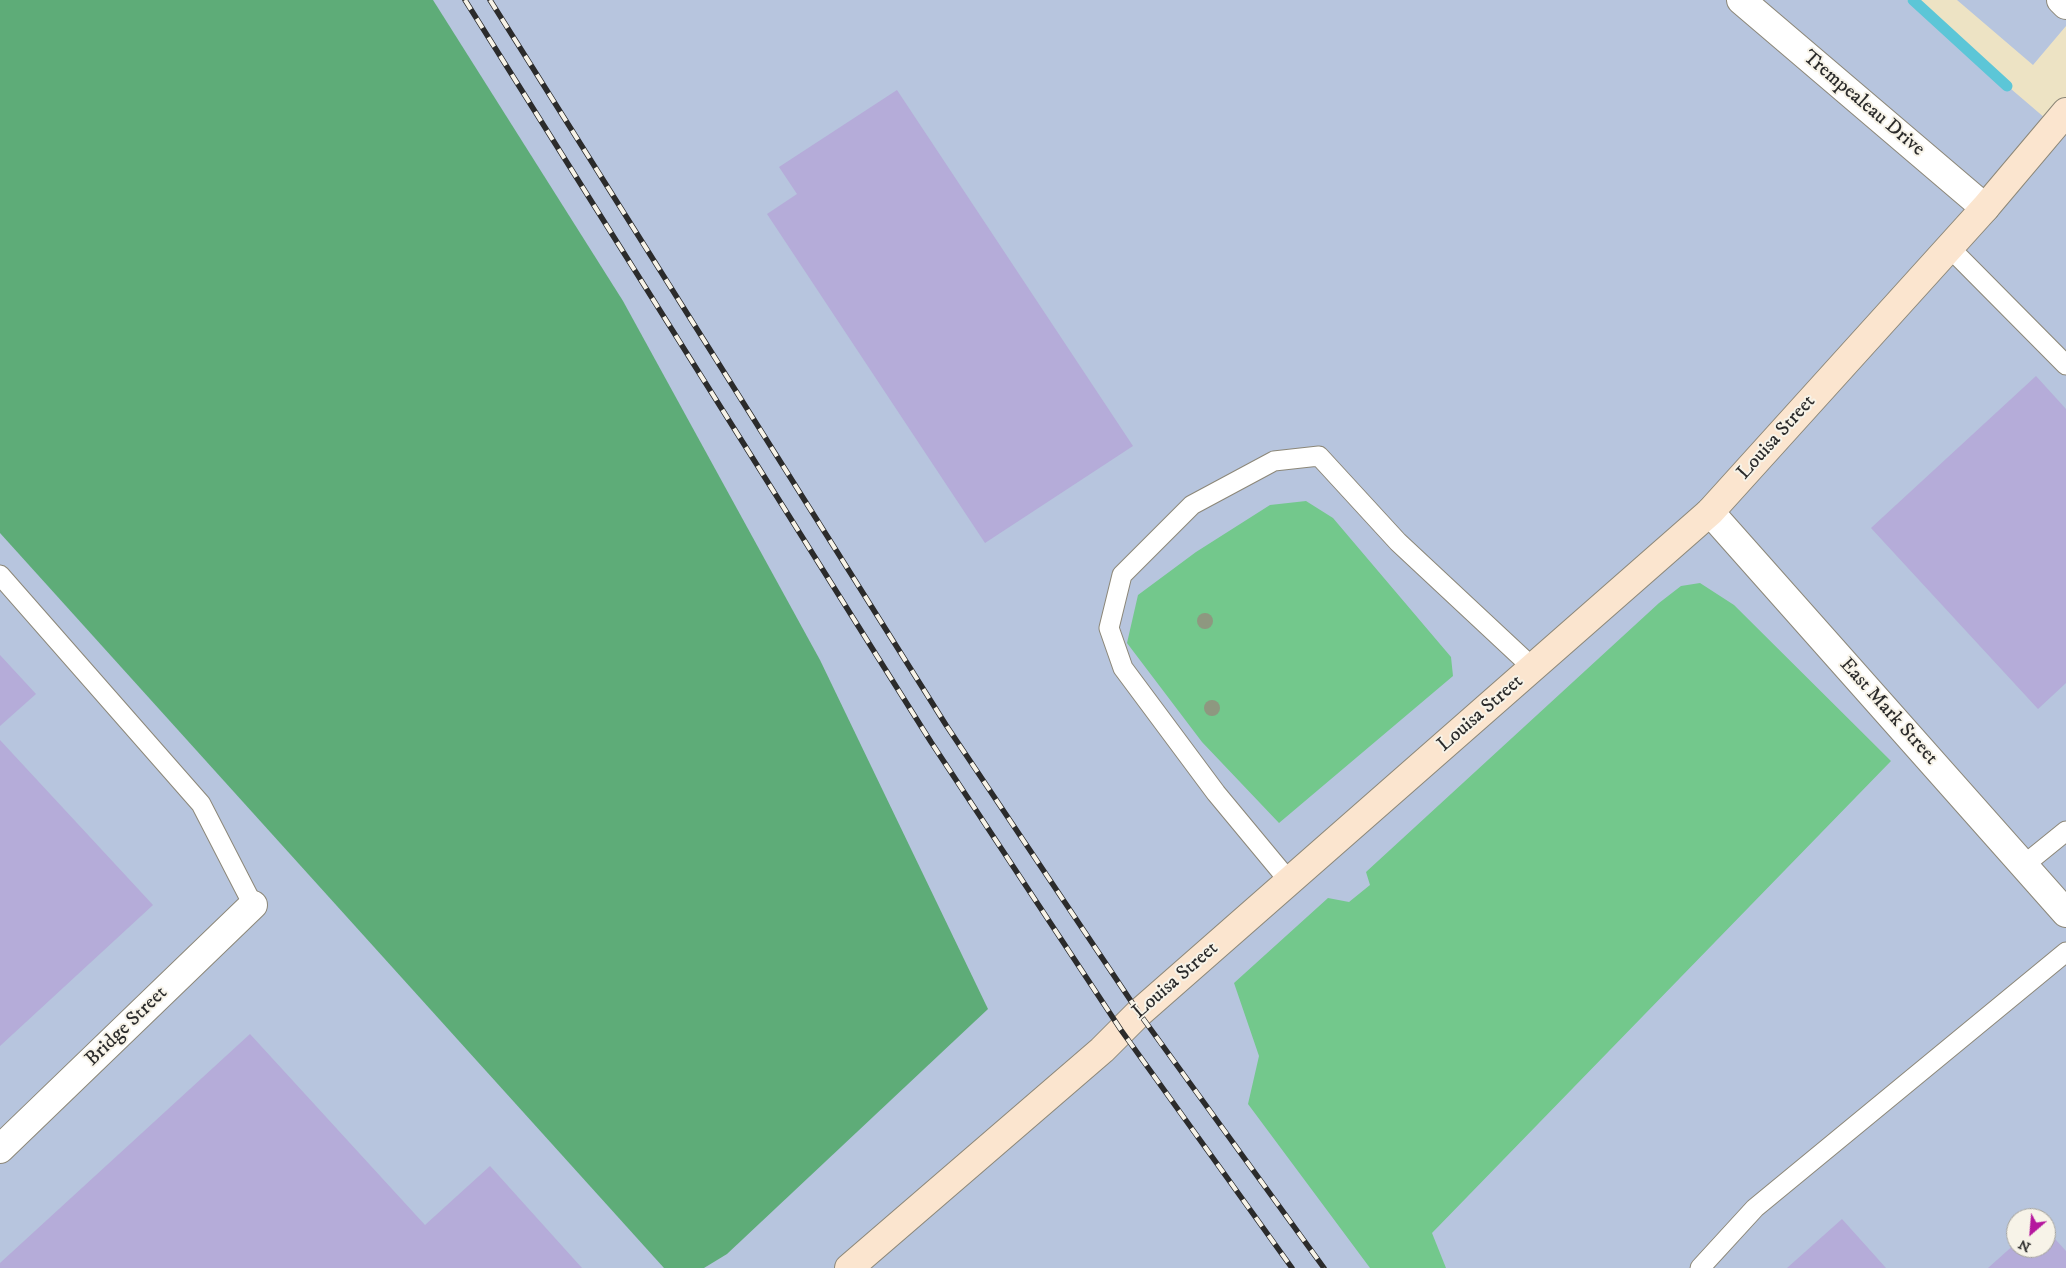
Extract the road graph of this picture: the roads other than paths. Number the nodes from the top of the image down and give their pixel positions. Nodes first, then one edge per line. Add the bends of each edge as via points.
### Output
1 (1741, 0) edge
2 (2060, 0) edge
3 (2066, 5) edge
4 (2066, 112) edge
5 (1985, 208) junction
6 (1949, 248) junction
7 (2066, 365) edge
8 (1710, 512) junction
9 (0, 576) edge
10 (1533, 668) junction
11 (2066, 831) edge
12 (2024, 865) junction
13 (1289, 882) junction
14 (253, 905) joint
15 (2066, 913) edge
16 (2066, 952) edge
17 (0, 1149) edge
18 (849, 1268) edge
19 (1700, 1268) edge

1 - 5 street, Trempealeau Drive
2 - 3 street
4 - 5 street, Louisa Street
5 - 6 street, Louisa Street
6 - 7 lane
6 - 8 street, Louisa Street
8 - 10 street, Louisa Street
8 - 12 street, East Mark Street
9 - 14 lane via 201,804
10 - 13 street, Louisa Street
10 - 13 lane via 1398,542 1319,456 1274,462 1192,505 1122,575 1109,628 1123,668 1216,793
11 - 12 lane
12 - 15 street, East Mark Street
13 - 18 street, Louisa Street
14 - 17 street, Bridge Street
16 - 19 lane via 1754,1208

